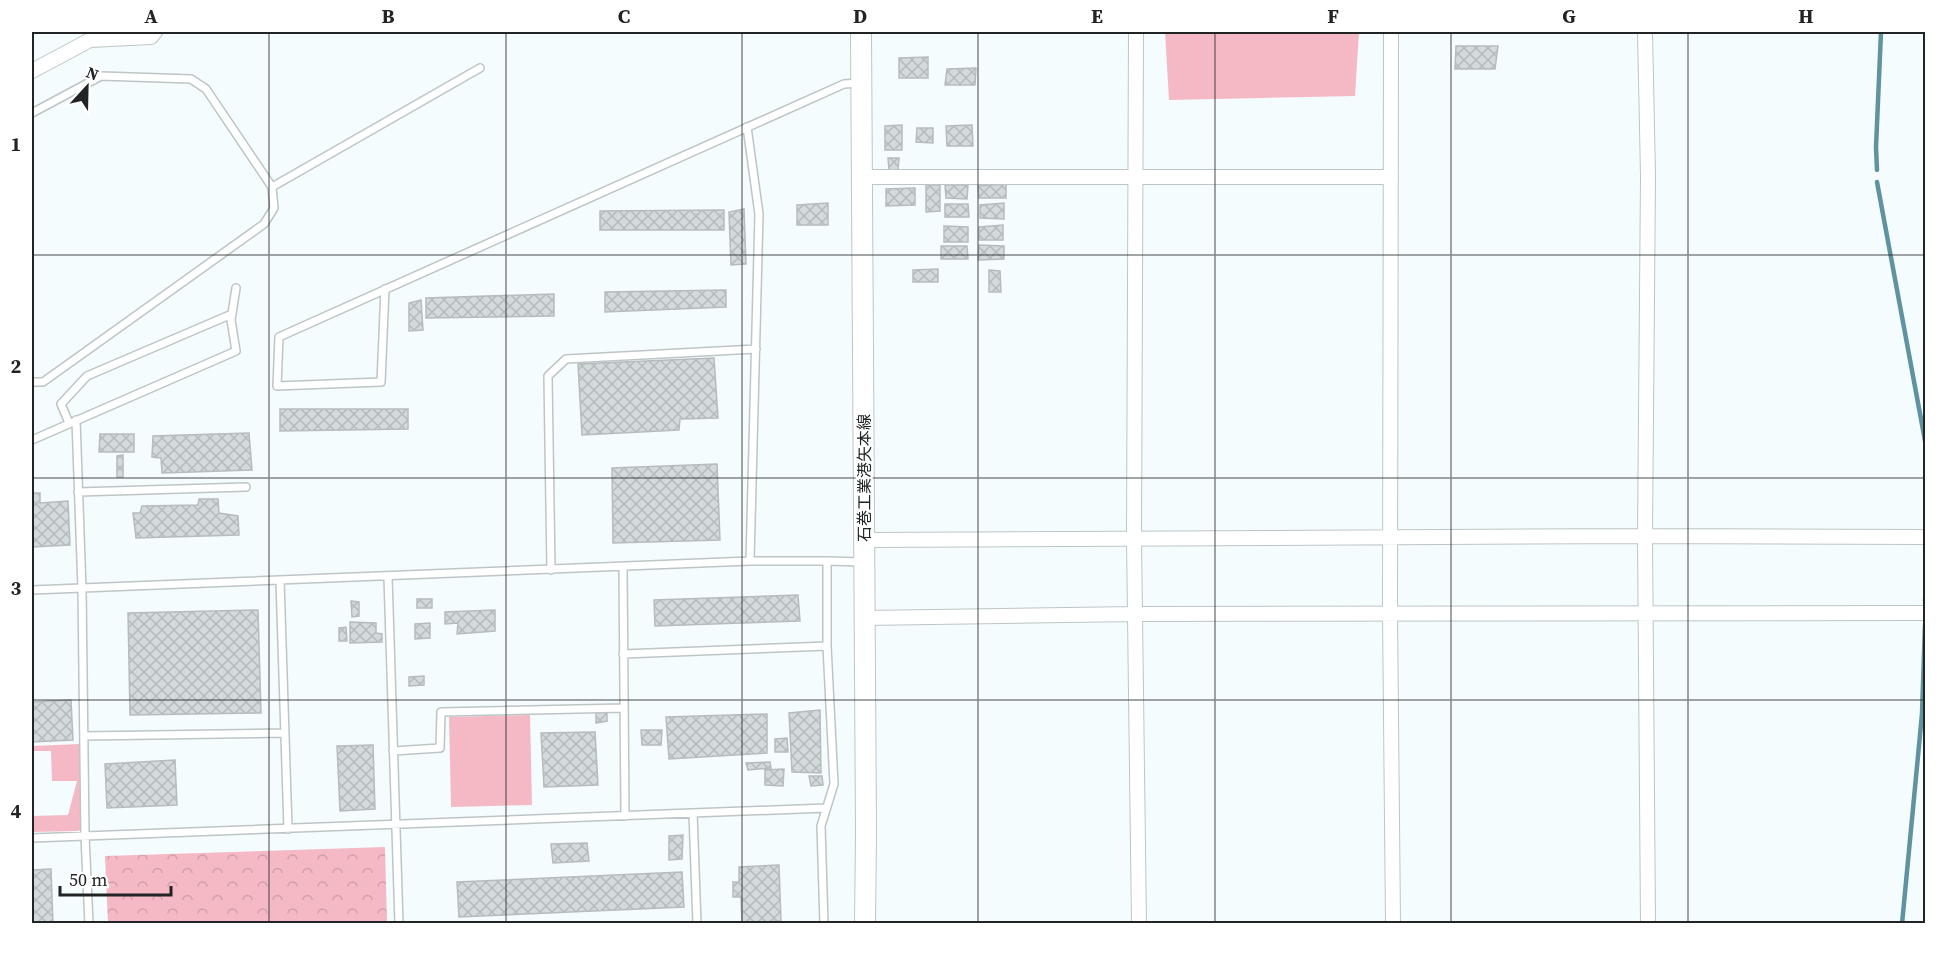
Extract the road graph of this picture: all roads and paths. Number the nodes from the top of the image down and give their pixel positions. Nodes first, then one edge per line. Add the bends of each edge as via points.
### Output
1 (154, 32) edge
2 (861, 32) edge
3 (1136, 32) edge
4 (1391, 32) edge
5 (1645, 32) edge
6 (480, 68) dead end
7 (32, 71) edge
8 (862, 83) junction
9 (32, 113) edge
10 (747, 127) junction
11 (863, 177) junction
12 (1136, 177) junction
13 (1391, 177) junction
14 (272, 188) junction
15 (236, 288) dead end
16 (385, 289) junction
17 (232, 314) junction
18 (756, 350) junction
19 (32, 382) edge
20 (73, 422) junction
21 (32, 440) edge
22 (246, 487) dead end
23 (78, 492) junction
24 (1645, 536) junction
25 (1926, 537) edge
26 (1390, 538) junction
27 (1134, 539) junction
28 (864, 540) junction
29 (750, 561) junction
30 (827, 561) junction
31 (864, 562) junction
32 (623, 567) junction
33 (551, 570) junction
34 (388, 577) junction
35 (280, 581) junction
36 (82, 589) junction
37 (32, 590) edge
38 (1390, 613) junction
39 (1926, 613) edge
40 (1135, 614) junction
41 (1647, 614) junction
42 (864, 618) junction
43 (827, 646) junction
44 (623, 654) junction
45 (624, 708) junction
46 (285, 733) junction
47 (84, 736) junction
48 (393, 751) junction
49 (826, 808) junction
50 (693, 813) junction
51 (625, 816) junction
52 (394, 825) junction
53 (288, 829) junction
54 (85, 836) junction
55 (32, 838) edge
56 (89, 924) edge
57 (399, 924) edge
58 (697, 924) edge
59 (824, 924) edge
60 (865, 924) edge
61 (1139, 924) edge
62 (1393, 924) edge
63 (1648, 924) edge

1 - 7 street via 151,37 90,40
2 - 8 main road, 石巻工業港矢本線
3 - 12 street
4 - 13 street
5 - 24 street
6 - 14 lane
8 - 10 lane via 844,84
8 - 11 main road, 石巻工業港矢本線
9 - 14 lane via 101,76 191,78 206,89
10 - 16 lane
10 - 18 lane via 759,214
11 - 12 street
11 - 28 main road, 石巻工業港矢本線
12 - 13 street
12 - 27 street
13 - 26 street
14 - 19 lane via 274,208 264,224 43,382
15 - 17 lane
16 - 16 lane via 279,337 277,386 381,382
17 - 20 lane via 236,351
17 - 20 lane via 87,376 61,404
18 - 29 lane
18 - 33 lane via 566,359 548,376
20 - 21 lane
20 - 23 lane
22 - 23 lane
23 - 36 lane
24 - 25 street
24 - 26 street
24 - 41 street
26 - 27 street
26 - 38 street
27 - 28 street
27 - 40 street
28 - 31 main road, 石巻工業港矢本線
29 - 30 lane
29 - 32 lane
30 - 31 lane
30 - 43 lane
31 - 42 main road, 石巻工業港矢本線
32 - 33 lane
32 - 44 lane
33 - 34 lane
34 - 35 lane
34 - 48 lane
35 - 36 lane
35 - 46 lane
36 - 37 lane
36 - 47 lane
38 - 40 street
38 - 41 street
38 - 62 street
39 - 41 street
40 - 42 street
40 - 61 street
41 - 63 street
42 - 60 main road, 石巻工業港矢本線
43 - 44 lane
43 - 49 lane via 834,784
44 - 45 lane
45 - 48 lane via 441,712 440,748
45 - 51 lane
46 - 47 lane
46 - 53 lane
47 - 54 lane
48 - 52 lane
49 - 50 lane
49 - 59 lane via 821,826
50 - 51 lane
50 - 58 lane
51 - 52 lane
52 - 53 lane
52 - 57 lane
53 - 54 lane
54 - 55 lane
54 - 56 lane

